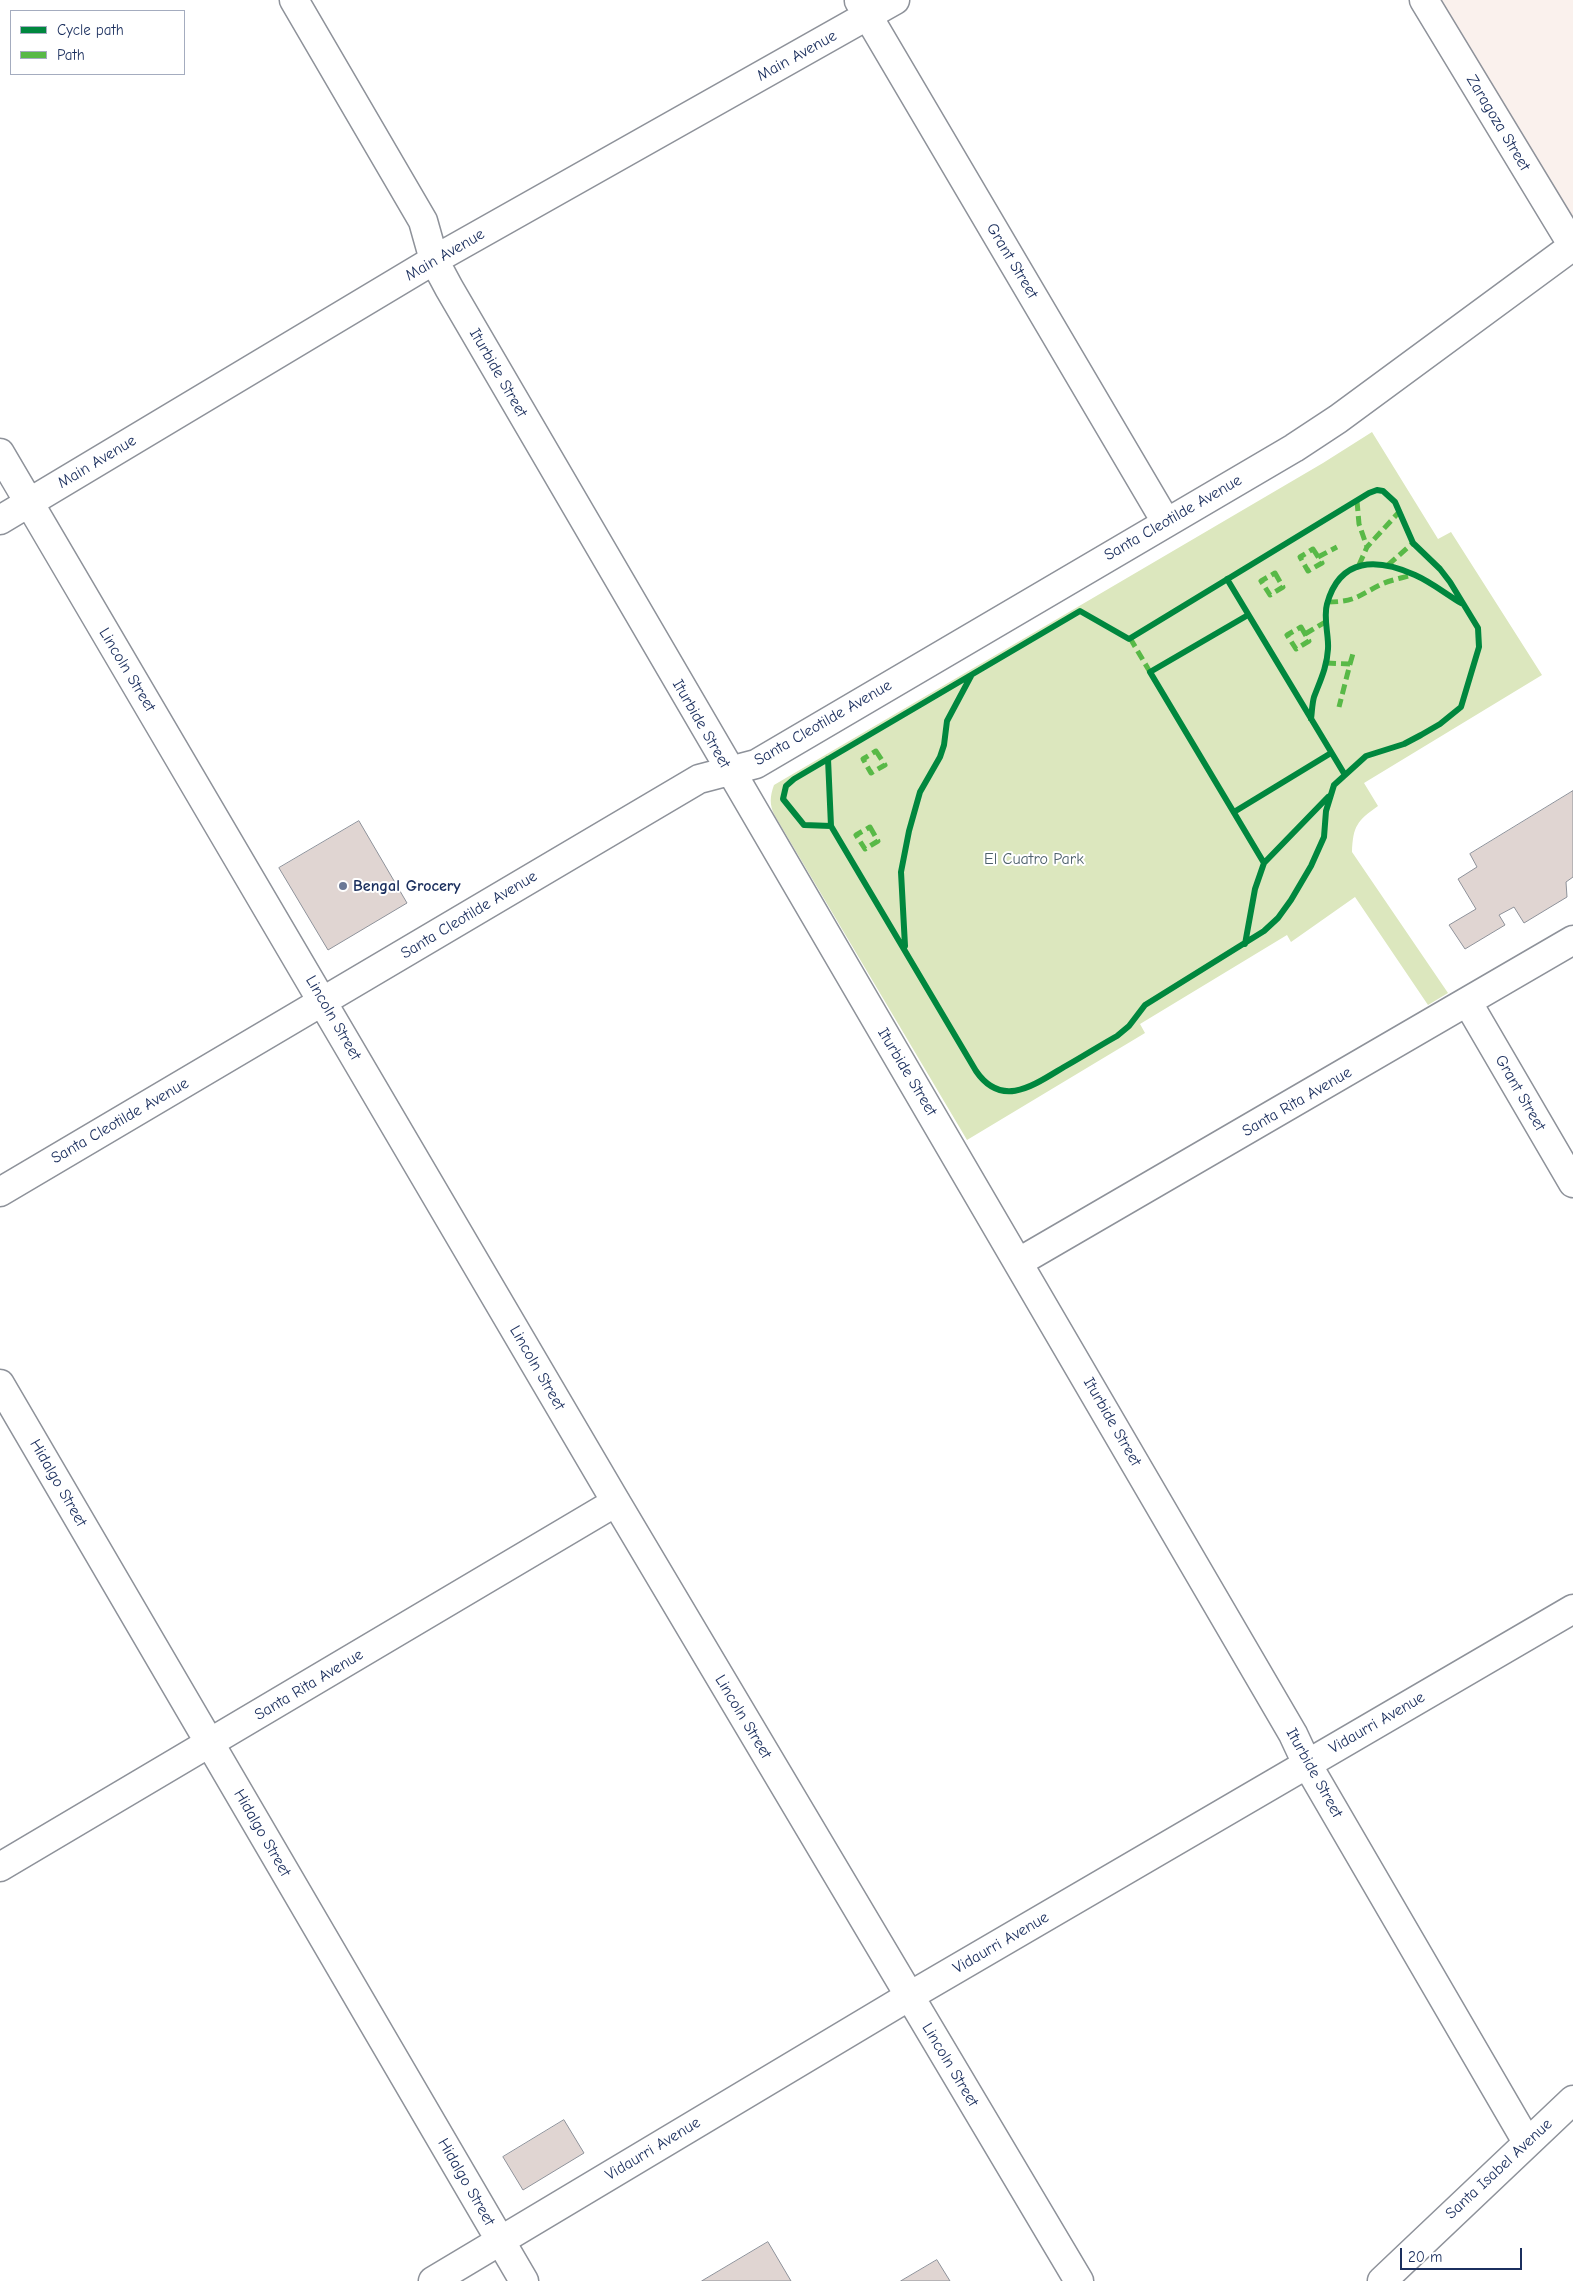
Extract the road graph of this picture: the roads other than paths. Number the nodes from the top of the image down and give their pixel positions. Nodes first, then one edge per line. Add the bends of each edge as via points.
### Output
1 (294, 0) edge
2 (895, 0) edge
3 (1424, 0) edge
4 (863, 8) edge
5 (1573, 246) edge
6 (434, 260) junction
7 (0, 453) edge
8 (29, 503) junction
9 (0, 520) edge
10 (1166, 522) junction
11 (729, 772) junction
12 (1573, 940) edge
13 (323, 1002) junction
14 (1468, 1002) junction
15 (1573, 1183) edge
16 (0, 1192) edge
17 (1020, 1262) junction
18 (0, 1384) edge
19 (616, 1502) junction
20 (1573, 1609) edge
21 (210, 1744) junction
22 (1307, 1764) junction
23 (0, 1867) edge
24 (908, 1997) junction
25 (1573, 2100) edge
26 (1527, 2142) junction
27 (501, 2240) junction
28 (433, 2281) edge
29 (524, 2281) edge
30 (1079, 2281) edge
31 (1382, 2281) edge

1 - 6 street, Iturbide Street via 423,221
2 - 4 street, Main Avenue
3 - 5 street, Zaragoza Street
4 - 6 street, Main Avenue
4 - 10 street, Grant Street
5 - 10 street, Santa Cleotilde Avenue via 1338,419
6 - 8 street, Main Avenue
6 - 11 street, Iturbide Street
7 - 8 street, Lincoln Street
8 - 9 street, Main Avenue
8 - 13 street, Lincoln Street
10 - 11 street, Santa Cleotilde Avenue via 756,764
11 - 13 street, Santa Cleotilde Avenue via 699,779
11 - 17 street, Iturbide Street
12 - 14 street, Santa Rita Avenue
13 - 16 street, Santa Cleotilde Avenue
13 - 19 street, Lincoln Street
14 - 15 street, Grant Street
14 - 17 street, Santa Rita Avenue
17 - 22 street, Iturbide Street via 1288,1725
18 - 21 street, Hidalgo Street
19 - 21 street, Santa Rita Avenue
19 - 24 street, Lincoln Street
20 - 22 street, Vidaurri Avenue
21 - 23 street, Santa Rita Avenue
21 - 27 street, Hidalgo Street
22 - 24 street, Vidaurri Avenue
22 - 26 street, Iturbide Street
24 - 27 street, Vidaurri Avenue
24 - 30 street, Lincoln Street
25 - 26 street, Santa Isabel Avenue
26 - 31 street, Santa Isabel Avenue
27 - 28 street, Vidaurri Avenue
27 - 29 street, Hidalgo Street

